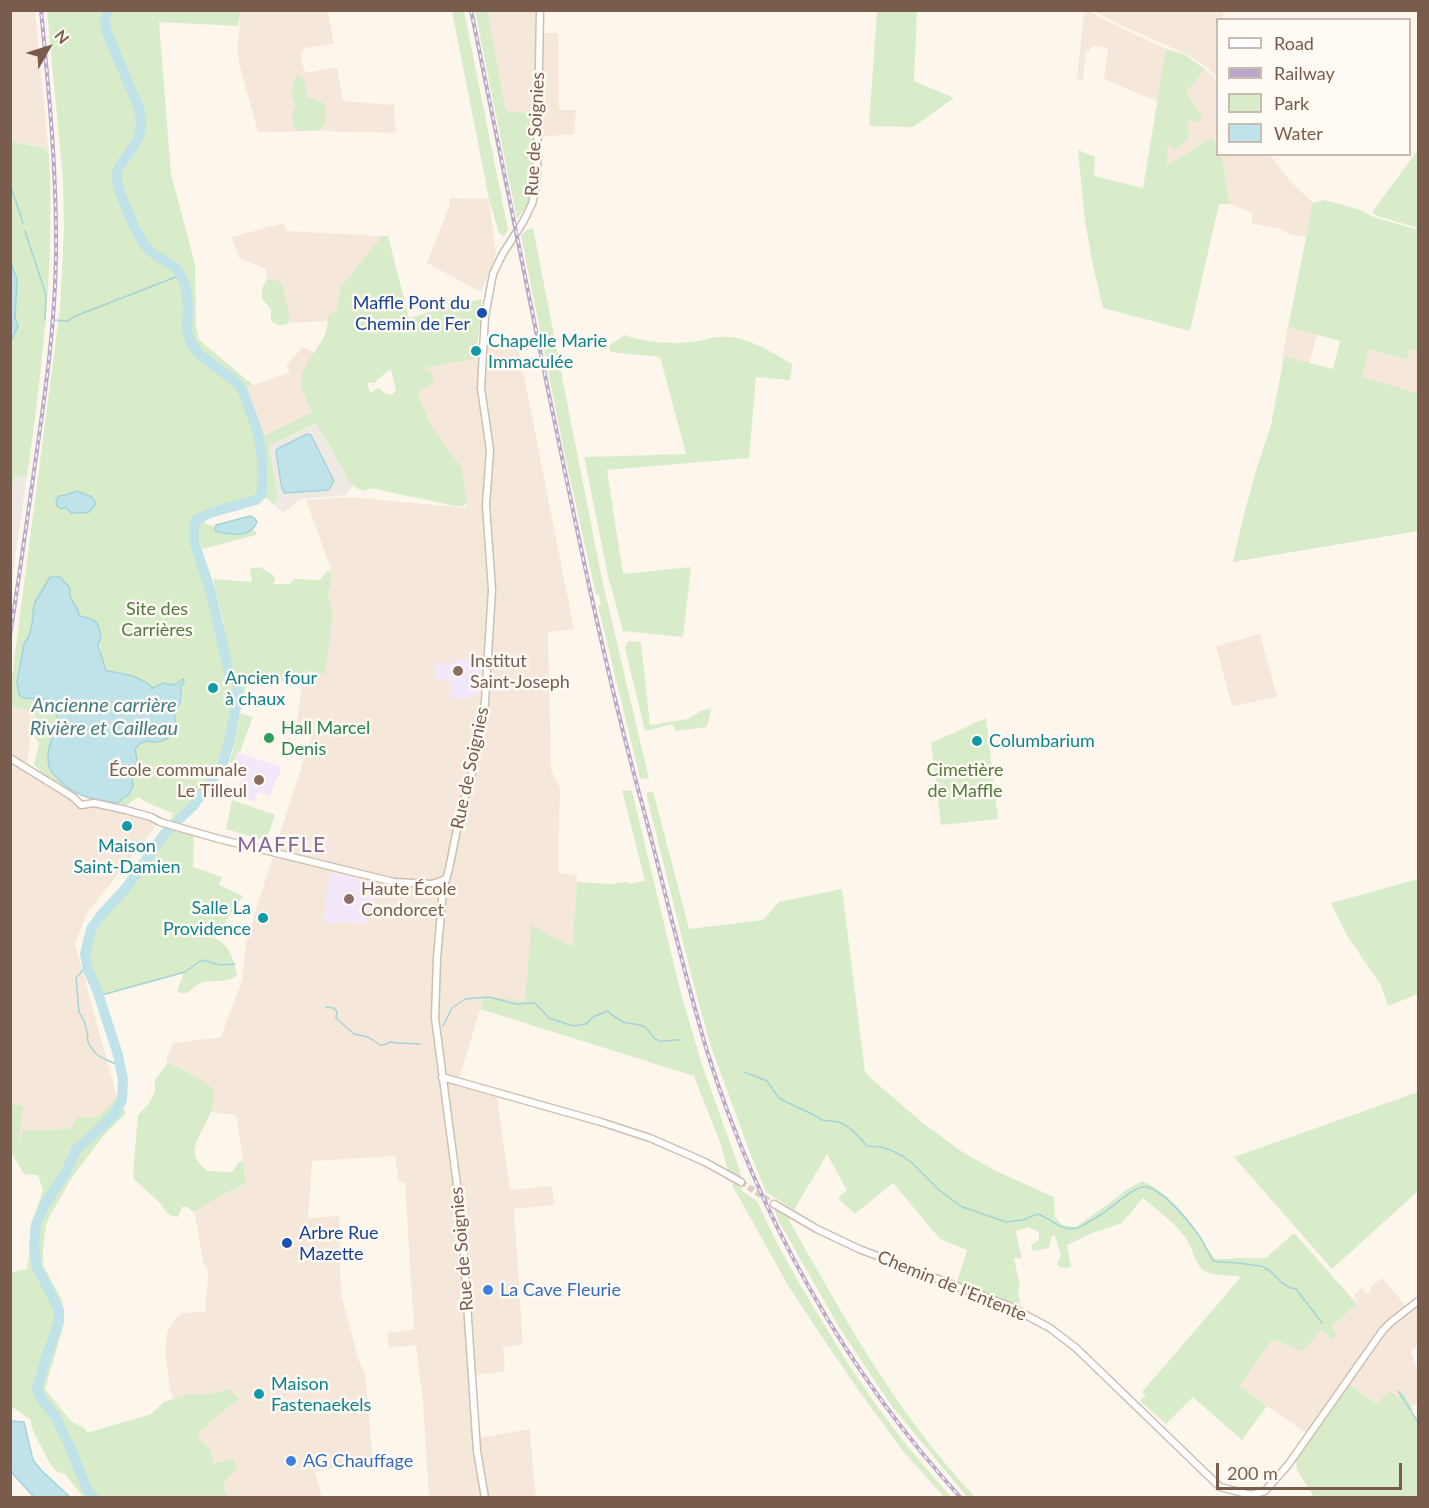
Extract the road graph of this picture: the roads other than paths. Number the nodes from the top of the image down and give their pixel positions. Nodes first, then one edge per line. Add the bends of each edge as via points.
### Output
1 (540, 10) edge
2 (10, 758) edge
3 (446, 879) junction
4 (432, 884) junction
5 (443, 890) junction
6 (442, 1077) junction
7 (741, 1182) tunnel mouth
8 (774, 1204) tunnel mouth
9 (1419, 1302) edge
10 (485, 1497) edge

1 - 3 street, Rue de Soignies via 535,191 528,214 497,264 485,316 481,388 490,450 486,505 492,590 484,717
2 - 4 street via 81,805 94,803 383,879
3 - 4 street
3 - 5 street, Rue de Soignies
4 - 5 street
5 - 6 street, Rue de Soignies via 435,1018
6 - 7 street via 650,1138
6 - 10 street, Rue de Soignies via 461,1215 477,1451
8 - 9 street, Chemin de l'Entente via 859,1249 1009,1306 1050,1328 1076,1348 1220,1487 1251,1495 1264,1491 1288,1465 1383,1330

